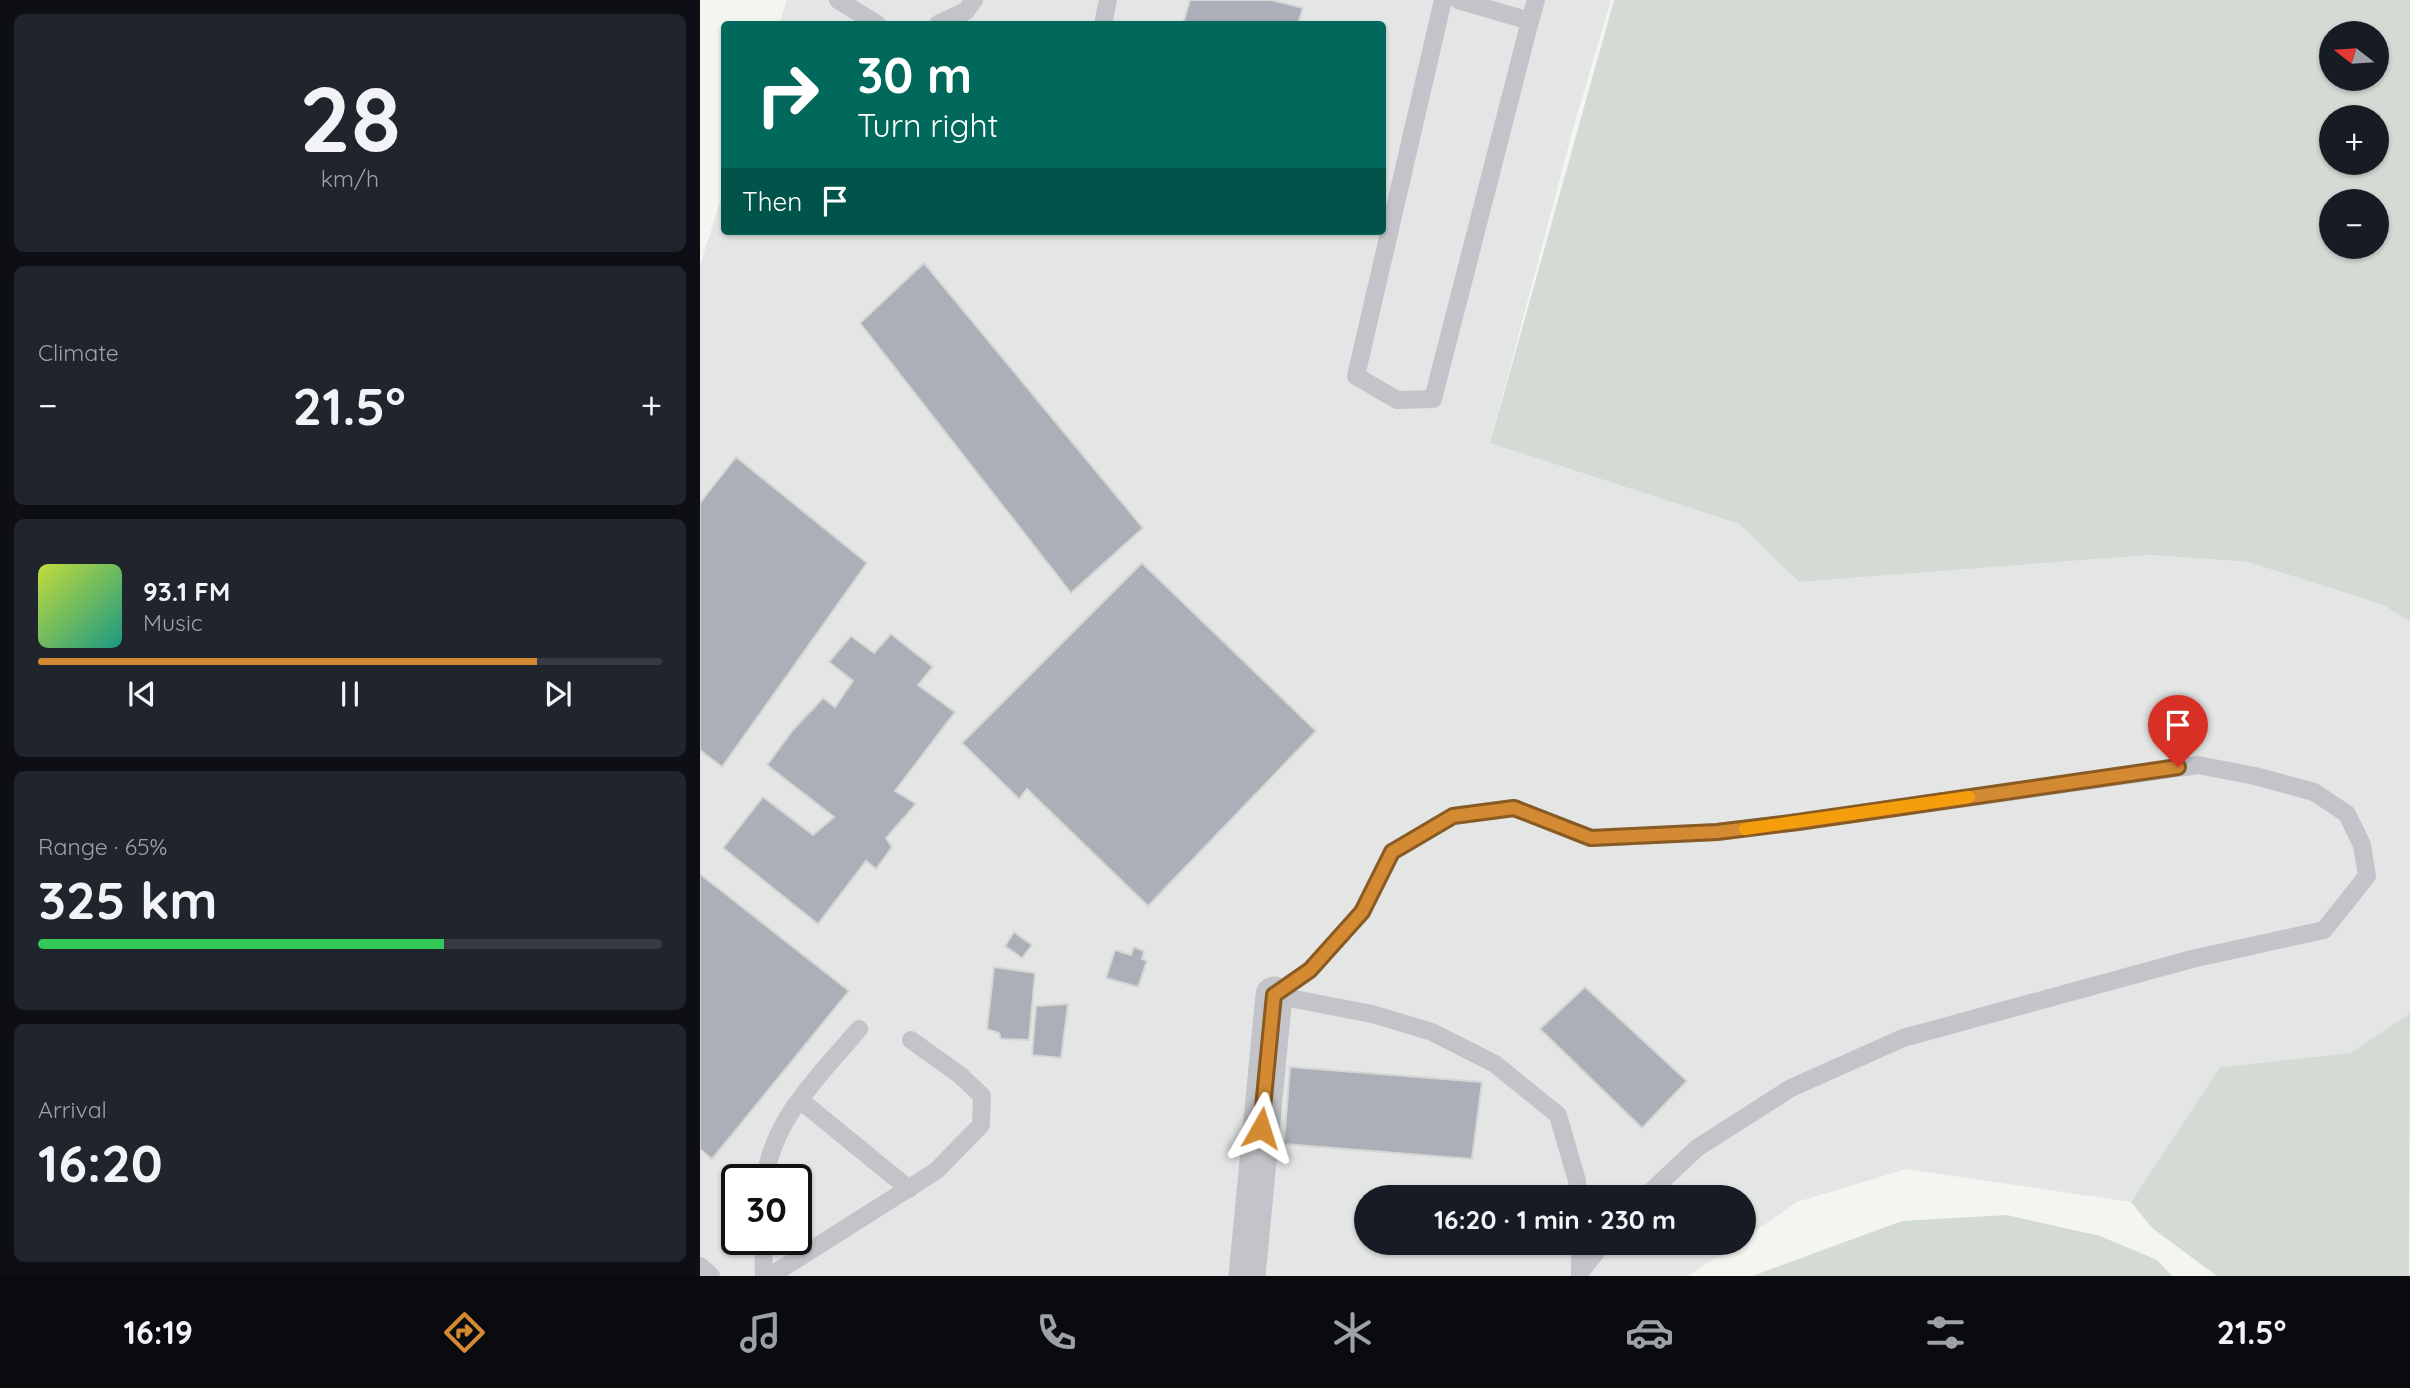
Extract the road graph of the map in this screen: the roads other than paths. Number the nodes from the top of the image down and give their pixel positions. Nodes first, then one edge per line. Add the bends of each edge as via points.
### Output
1 (838, 0) edge
2 (974, 0) edge
3 (1108, 0) edge
4 (1443, 0) edge
5 (1458, 0) edge
6 (1536, 0) edge
7 (872, 21) edge
8 (944, 21) edge
9 (1104, 21) edge
10 (1530, 21) junction
11 (1274, 995) junction
12 (859, 1029) dead end
13 (911, 1040) dead end
14 (800, 1100) junction
15 (767, 1164) edge
16 (1577, 1185) edge
17 (1658, 1185) edge
18 (909, 1189) junction
19 (763, 1255) edge
20 (1580, 1255) edge
21 (1594, 1255) edge
22 (700, 1266) edge
23 (1580, 1274) edge
24 (711, 1276) edge
25 (764, 1276) edge
26 (770, 1276) edge
27 (1247, 1276) edge

1 - 7 lane
2 - 8 lane via 966,11
3 - 9 lane
4 - 10 lane via 1356,376 1397,400 1433,399
5 - 10 lane
6 - 10 lane
11 - 16 lane via 1371,1014 1432,1032 1495,1063 1558,1115
11 - 17 lane via 1310,970 1362,912 1392,852 1453,816 1514,808 1591,838 1717,832 2198,765 2314,792 2347,814 2362,845 2367,876 2324,930 2192,959 1903,1038 1791,1088 1697,1148
11 - 27 street
12 - 14 lane
13 - 18 lane via 982,1096 981,1125 936,1171
14 - 15 lane via 774,1140
14 - 18 lane
18 - 26 lane
19 - 25 lane
20 - 23 lane
21 - 23 lane
22 - 24 lane

